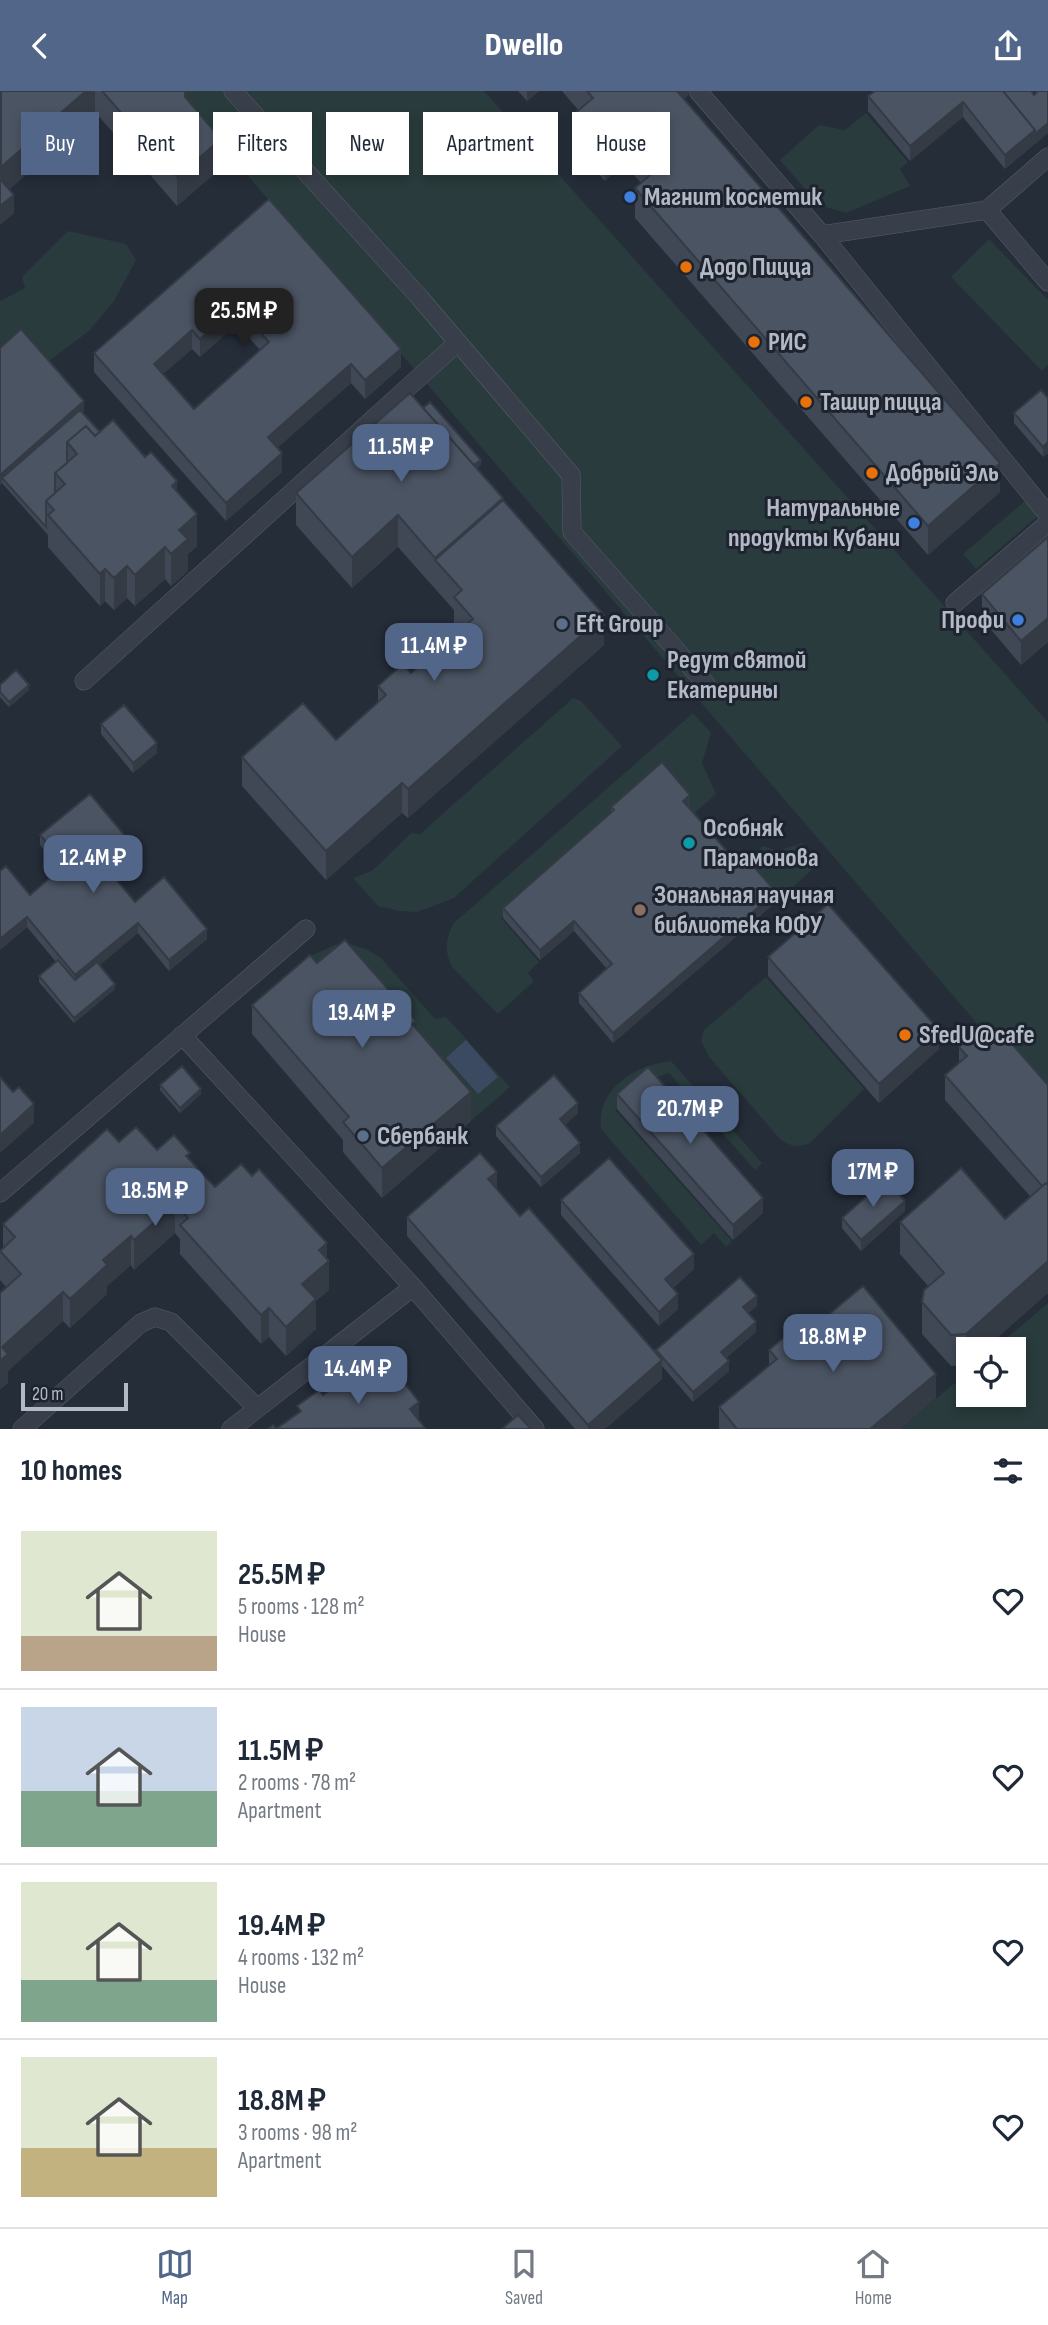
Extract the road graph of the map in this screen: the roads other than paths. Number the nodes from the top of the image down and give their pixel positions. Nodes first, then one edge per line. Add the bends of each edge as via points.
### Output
1 (233, 91) edge
2 (698, 91) edge
3 (1048, 157) edge
4 (987, 210) junction
5 (822, 235) junction
6 (1048, 282) edge
7 (457, 343) junction
8 (1048, 515) edge
9 (1048, 523) edge
10 (955, 603) dead end
11 (84, 681) dead end
12 (706, 684) dead end
13 (306, 929) dead end
14 (182, 1035) junction
15 (0, 1193) edge
16 (413, 1287) junction
17 (257, 1408) junction
18 (22, 1429) edge
19 (231, 1429) edge
20 (535, 1429) edge

1 - 7 lane
2 - 5 lane
3 - 4 lane
4 - 5 lane
4 - 6 lane
5 - 8 lane
7 - 11 lane
7 - 12 lane via 571,475 572,532
9 - 10 lane
13 - 14 lane
14 - 15 lane
14 - 16 lane
16 - 17 lane
16 - 20 lane
17 - 18 lane via 171,1322 155,1317 141,1323
17 - 19 lane

